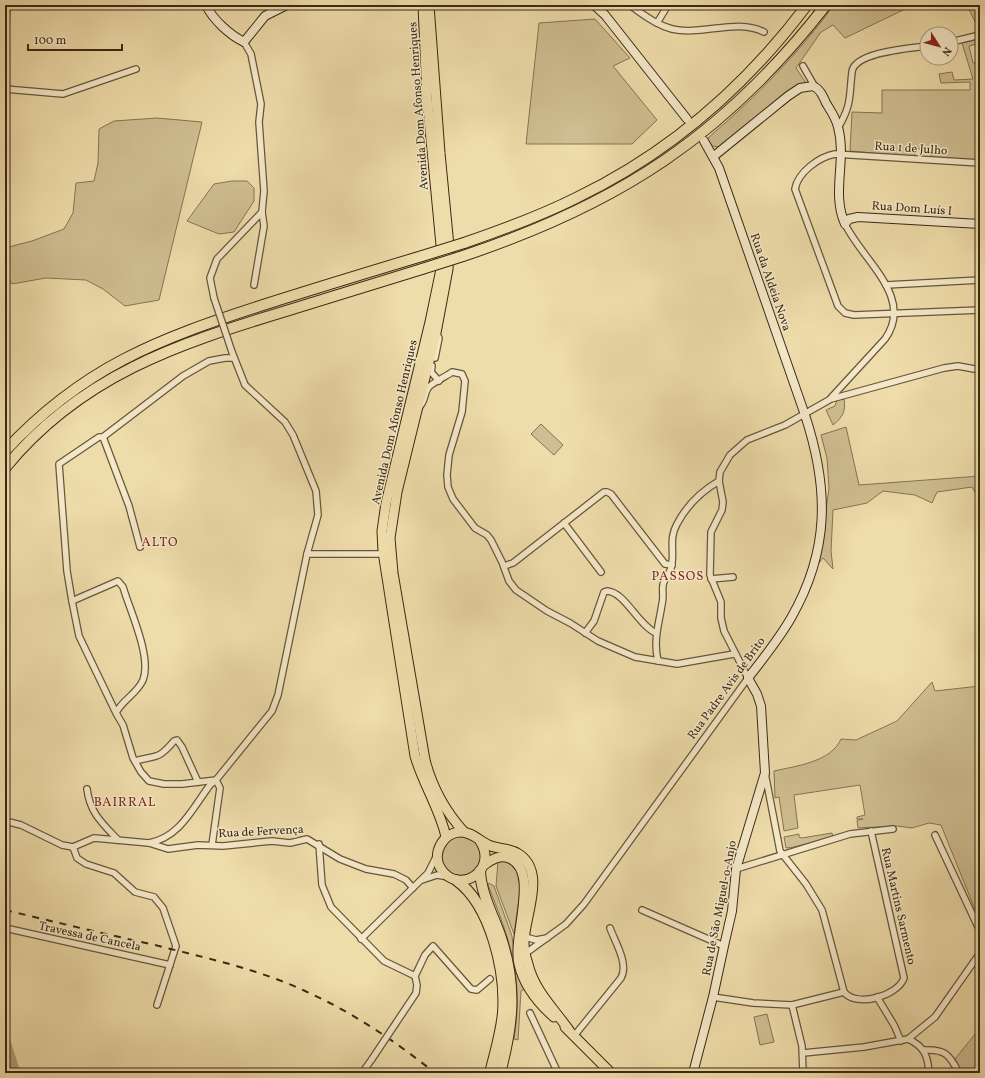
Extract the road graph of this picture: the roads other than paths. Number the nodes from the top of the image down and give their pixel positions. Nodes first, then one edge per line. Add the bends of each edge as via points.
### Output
1 (7, 5) edge
2 (83, 5) edge
3 (92, 5) edge
4 (206, 5) edge
5 (288, 5) edge
6 (422, 5) edge
7 (429, 5) edge
8 (594, 5) edge
9 (629, 5) edge
10 (668, 5) edge
11 (807, 5) edge
12 (826, 5) edge
13 (657, 23) junction
14 (5, 30) edge
15 (764, 32) dead end
16 (980, 35) edge
17 (959, 40) edge
18 (244, 42) junction
19 (919, 47) edge
20 (803, 66) dead end
21 (136, 69) dead end
22 (815, 87) junction
23 (5, 89) edge
24 (687, 119) dead end
25 (838, 128) junction
26 (704, 142) dead end
27 (840, 154) junction
28 (714, 156) junction
29 (980, 163) edge
30 (262, 212) junction
31 (845, 224) junction
32 (980, 224) edge
33 (980, 280) edge
34 (254, 285) dead end
35 (886, 285) junction
36 (980, 310) edge
37 (895, 314) junction
38 (436, 333) junction
39 (234, 358) junction
40 (980, 370) edge
41 (439, 381) junction
42 (829, 400) junction
43 (417, 408) junction
44 (805, 415) junction
45 (103, 437) junction
46 (5, 450) edge
47 (5, 468) edge
48 (719, 481) junction
49 (564, 523) junction
50 (140, 547) dead end
51 (307, 554) junction
52 (380, 554) dead end
53 (672, 565) junction
54 (504, 566) junction
55 (601, 572) dead end
56 (733, 577) dead end
57 (711, 579) junction
58 (72, 601) junction
59 (585, 633) junction
60 (656, 633) junction
61 (734, 654) junction
62 (658, 661) junction
63 (748, 678) junction
64 (116, 713) junction
65 (135, 761) junction
66 (765, 773) junction
67 (216, 780) junction
68 (198, 782) junction
69 (87, 789) dead end
70 (770, 797) junction
71 (757, 799) junction
72 (5, 821) edge
73 (893, 829) dead end
74 (871, 830) junction
75 (464, 832) junction
76 (935, 835) dead end
77 (446, 838) junction
78 (118, 840) junction
79 (480, 841) junction
80 (148, 843) junction
81 (319, 844) junction
82 (212, 845) junction
83 (73, 847) junction
84 (740, 853) junction
85 (437, 854) junction
86 (781, 854) junction
87 (750, 864) junction
88 (482, 868) junction
89 (736, 869) junction
90 (453, 879) junction
91 (420, 881) junction
92 (413, 888) junction
93 (642, 910) dead end
94 (5, 928) edge
95 (610, 928) dead end
96 (980, 931) edge
97 (551, 937) junction
98 (361, 939) junction
99 (522, 942) junction
100 (724, 946) junction
101 (526, 953) junction
102 (980, 953) edge
103 (170, 965) junction
104 (415, 976) junction
105 (490, 979) dead end
106 (844, 992) junction
107 (713, 997) junction
108 (876, 997) junction
109 (157, 1005) dead end
110 (792, 1005) junction
111 (530, 1013) dead end
112 (571, 1033) junction
113 (908, 1039) junction
114 (503, 1041) junction
115 (901, 1041) junction
116 (924, 1050) junction
117 (803, 1053) junction
118 (362, 1073) edge
119 (490, 1073) edge
120 (500, 1073) edge
121 (558, 1073) edge
122 (611, 1073) edge
123 (692, 1073) edge
124 (803, 1073) edge
125 (929, 1073) edge
126 (958, 1073) edge

1 - 14 street
2 - 3 street
4 - 18 street via 214,17 236,38
5 - 18 street via 264,16
6 - 77 main road, Avenida Dom Afonso Henriques via 441,269 386,503 382,531 383,552 415,756 421,776 442,817
7 - 38 main road, Avenida Dom Afonso Henriques via 449,246 448,269
8 - 24 street
9 - 13 street
10 - 13 street
11 - 46 highway, bridge via 746,75 698,120 629,169 578,198 464,243 208,323 137,351 91,377 65,396
12 - 47 highway, bridge via 759,83 721,118 668,159 623,188 575,213 526,234 422,269 216,332 141,362 106,381 73,404 33,438
13 - 15 street via 678,30 745,27
16 - 17 street
18 - 30 street via 251,54 262,104 259,122 264,191
19 - 25 street via 876,55 859,61 852,72 849,107
20 - 22 street
21 - 23 street via 63,94
22 - 25 street via 833,114
22 - 28 street via 800,88
25 - 27 street
26 - 28 street, Rua da Aldeia Nova
27 - 29 street, Rua 1 de Julho
27 - 31 street via 839,204
27 - 37 street, Rua 1 de Julho via 831,154 814,163 797,184 795,192 840,308 852,316
28 - 44 street, Rua da Aldeia Nova
30 - 34 street via 264,226
30 - 39 street, bridge via 217,259 210,278
31 - 32 street, Rua Dom Luís I via 849,219 858,217
31 - 35 street via 852,238
33 - 35 street
35 - 37 street
36 - 37 street
37 - 42 street via 892,328 885,339
38 - 41 street via 439,338 431,372
38 - 43 main road, Avenida Dom Afonso Henriques
39 - 45 street via 209,361 183,376
39 - 51 street via 245,385 285,422 316,491 318,515
40 - 42 street via 958,366 944,368
41 - 43 street via 427,388 423,403
41 - 54 street via 456,371 462,374 465,381 462,412 447,469 450,493 475,528 491,540
42 - 44 street
43 - 75 main road, Avenida Dom Afonso Henriques via 391,519 393,573 428,772 450,816
44 - 48 street via 786,426 754,436 738,446 724,463
44 - 63 street, Rua Padre Avis de Brito via 816,450 821,482 822,518 817,554 805,589 790,620
45 - 50 street via 129,506
45 - 58 street via 83,446 59,464 67,571
48 - 53 street via 699,494 677,524 671,542
48 - 57 street via 723,502 722,510 710,532
49 - 53 street via 607,492 665,564
49 - 54 street
49 - 55 street
51 - 52 street
51 - 67 street via 278,695 272,711
53 - 60 street via 663,583
54 - 59 street via 509,581 516,590
56 - 57 street
57 - 61 street via 721,602 724,631
58 - 64 street via 79,636
58 - 64 street via 118,581 123,587 144,654 145,666 139,686 132,696 120,705
59 - 60 street via 594,621 604,592 607,591 619,596 639,620
59 - 62 street via 635,657
60 - 62 street
61 - 62 street via 684,663
61 - 63 street
63 - 66 street, Rua de São Miguel-o-Anjo via 761,706
63 - 97 street, Rua Padre Avis de Brito via 584,904
64 - 65 street via 123,725
65 - 68 street via 149,781 164,784
65 - 68 street via 158,757 176,740 182,747
66 - 70 street
66 - 71 street, Rua de São Miguel-o-Anjo
67 - 68 street
67 - 80 street via 210,784 176,832
67 - 82 street, Rua de Fervença via 220,788
69 - 78 street via 94,814
70 - 71 street
70 - 86 street
71 - 84 street, Rua de São Miguel-o-Anjo
72 - 83 street via 21,825 62,845
73 - 74 street
74 - 86 street
74 - 108 street, Rua Martins Sarmento via 904,974 900,986
75 - 77 main road via 457,832
75 - 79 main road, Avenida Dom Afonso Henriques
76 - 96 street
77 - 85 main road
78 - 80 street
78 - 83 street via 94,838
79 - 88 main road via 485,852
79 - 99 main road, Avenida Dom Afonso Henriques via 516,852 529,865 533,887
80 - 82 street via 168,849
81 - 82 street, Rua de Fervença via 307,838 290,843 272,841
81 - 92 street, Rua de Fervença via 340,859 394,874 406,880
81 - 98 street via 322,885 326,898 331,907
83 - 103 street via 77,858 86,864 114,874 134,892 154,897 163,908 176,946
84 - 87 street
84 - 89 street, Rua de São Miguel-o-Anjo
85 - 90 main road via 440,868
85 - 91 street via 428,873
86 - 87 street
86 - 106 street via 806,884 822,910
87 - 89 street
88 - 90 main road, Avenida Dom Afonso Henriques via 472,878
88 - 99 main road, Avenida Dom Afonso Henriques via 493,859 506,857 518,863 522,869 525,889
88 - 114 highway via 482,886 501,939 512,993 512,1017
89 - 100 street, Rua de São Miguel-o-Anjo via 732,911
90 - 91 street via 437,875
90 - 114 highway via 468,888 474,897 496,951 503,993
91 - 92 street
92 - 98 street
93 - 100 street
94 - 103 street, Travessa de Cancela
95 - 112 street via 623,963 623,974
97 - 99 street
97 - 101 street, Rua Padre Avis de Brito
98 - 104 street via 384,961
99 - 101 main road, Avenida Dom Afonso Henriques
99 - 112 main road, Avenida Dom Afonso Henriques via 519,964 526,985 540,1004
100 - 107 street, Rua de São Miguel-o-Anjo
101 - 112 main road, Avenida Dom Afonso Henriques via 540,993
102 - 113 street via 935,1017
103 - 109 street
104 - 105 street via 425,955 433,946 471,989 477,990
104 - 118 street, bridge via 416,993
106 - 108 street, Rua Martins Sarmento via 852,998
106 - 110 street
107 - 110 street
107 - 123 street, Rua de São Miguel-o-Anjo
108 - 115 street
110 - 117 street
111 - 121 street
112 - 122 main road, Avenida Dom Afonso Henriques
113 - 115 street
113 - 116 street
114 - 119 highway
114 - 120 highway
115 - 117 street
116 - 125 street
116 - 126 street via 942,1050
117 - 124 street

